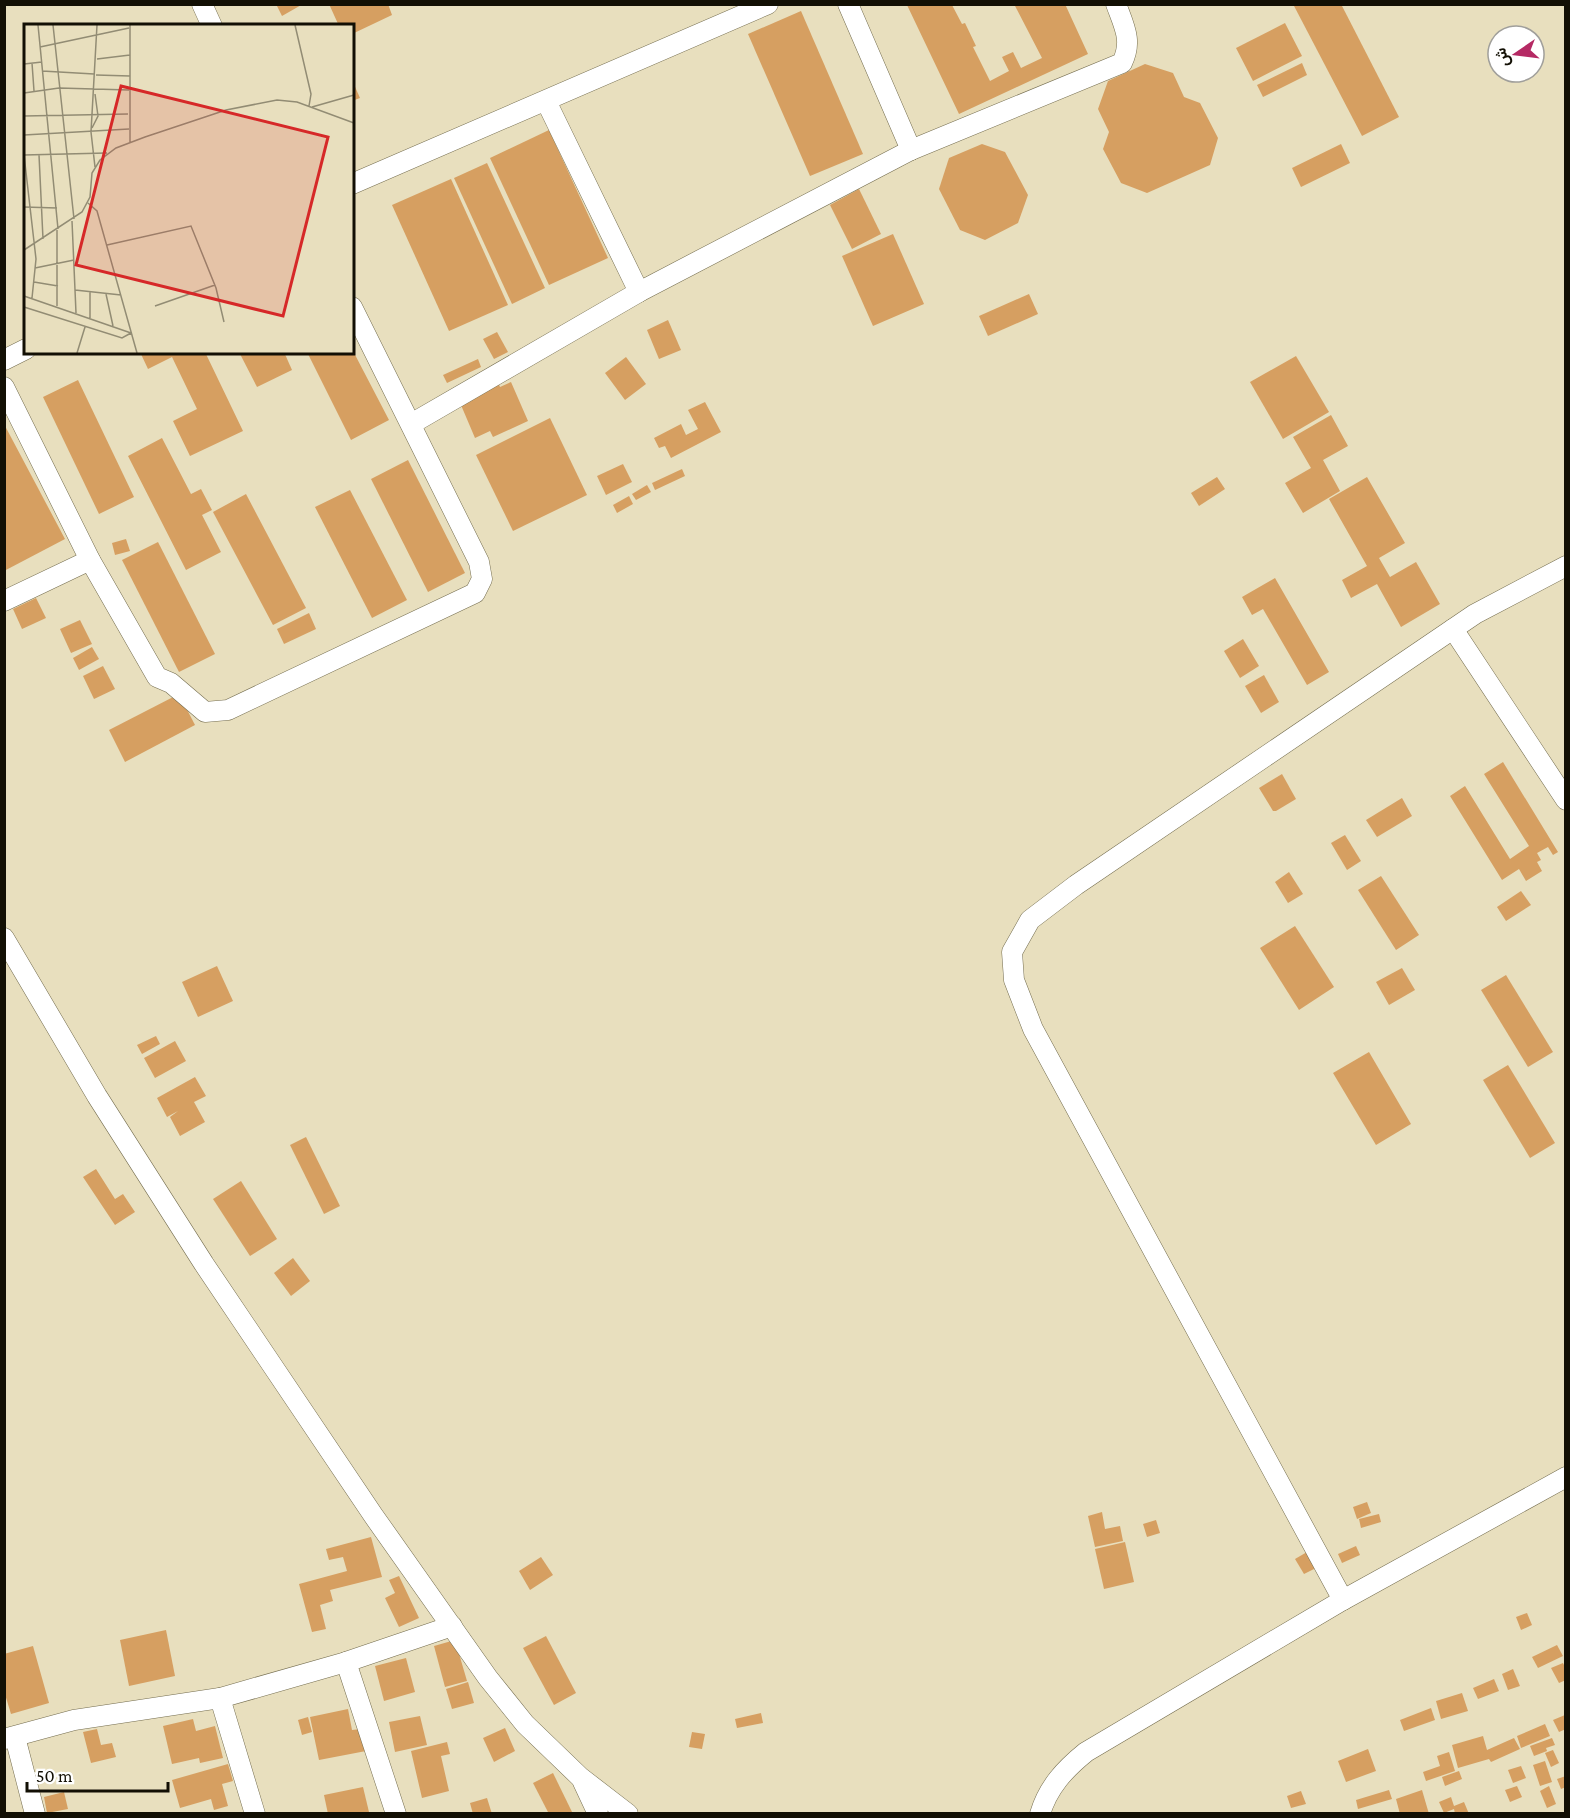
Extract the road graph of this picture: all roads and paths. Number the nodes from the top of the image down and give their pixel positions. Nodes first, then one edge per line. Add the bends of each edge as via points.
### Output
1 (202, 4) edge
2 (768, 4) edge
3 (848, 4) edge
4 (1116, 4) edge
5 (211, 24) edge
6 (546, 101) junction
7 (912, 150) junction
8 (354, 183) edge
9 (639, 292) junction
10 (354, 310) edge
11 (24, 350) edge
12 (4, 360) edge
13 (4, 387) edge
14 (411, 424) junction
15 (90, 560) junction
16 (1566, 566) edge
17 (4, 601) edge
18 (1453, 628) junction
19 (1566, 800) edge
20 (4, 938) edge
21 (1566, 1477) edge
22 (1343, 1600) junction
23 (453, 1626) junction
24 (346, 1662) junction
25 (220, 1698) junction
26 (10, 1738) edge
27 (580, 1777) junction
28 (35, 1814) edge
29 (255, 1814) edge
30 (396, 1814) edge
31 (598, 1814) edge
32 (628, 1814) edge
33 (1040, 1814) edge

1 - 5 street
2 - 6 street
3 - 7 street
4 - 7 street via 1128,50 1122,63
6 - 8 street
6 - 9 street
7 - 9 street
9 - 14 street
10 - 14 street
11 - 12 street
13 - 15 street
14 - 15 street via 479,562 482,579 475,593 228,710 205,712 171,682 157,677
15 - 17 street
16 - 18 street
18 - 19 street
18 - 22 street via 1076,885 1030,921 1012,952 1014,980 1033,1029
20 - 23 street via 97,1096 204,1264 373,1515
21 - 22 street
22 - 33 street via 1086,1752 1066,1768
23 - 24 street
23 - 27 street via 525,1724
24 - 25 street
24 - 30 street
25 - 26 street via 74,1720
25 - 29 street
26 - 28 street
27 - 31 street
27 - 32 street

